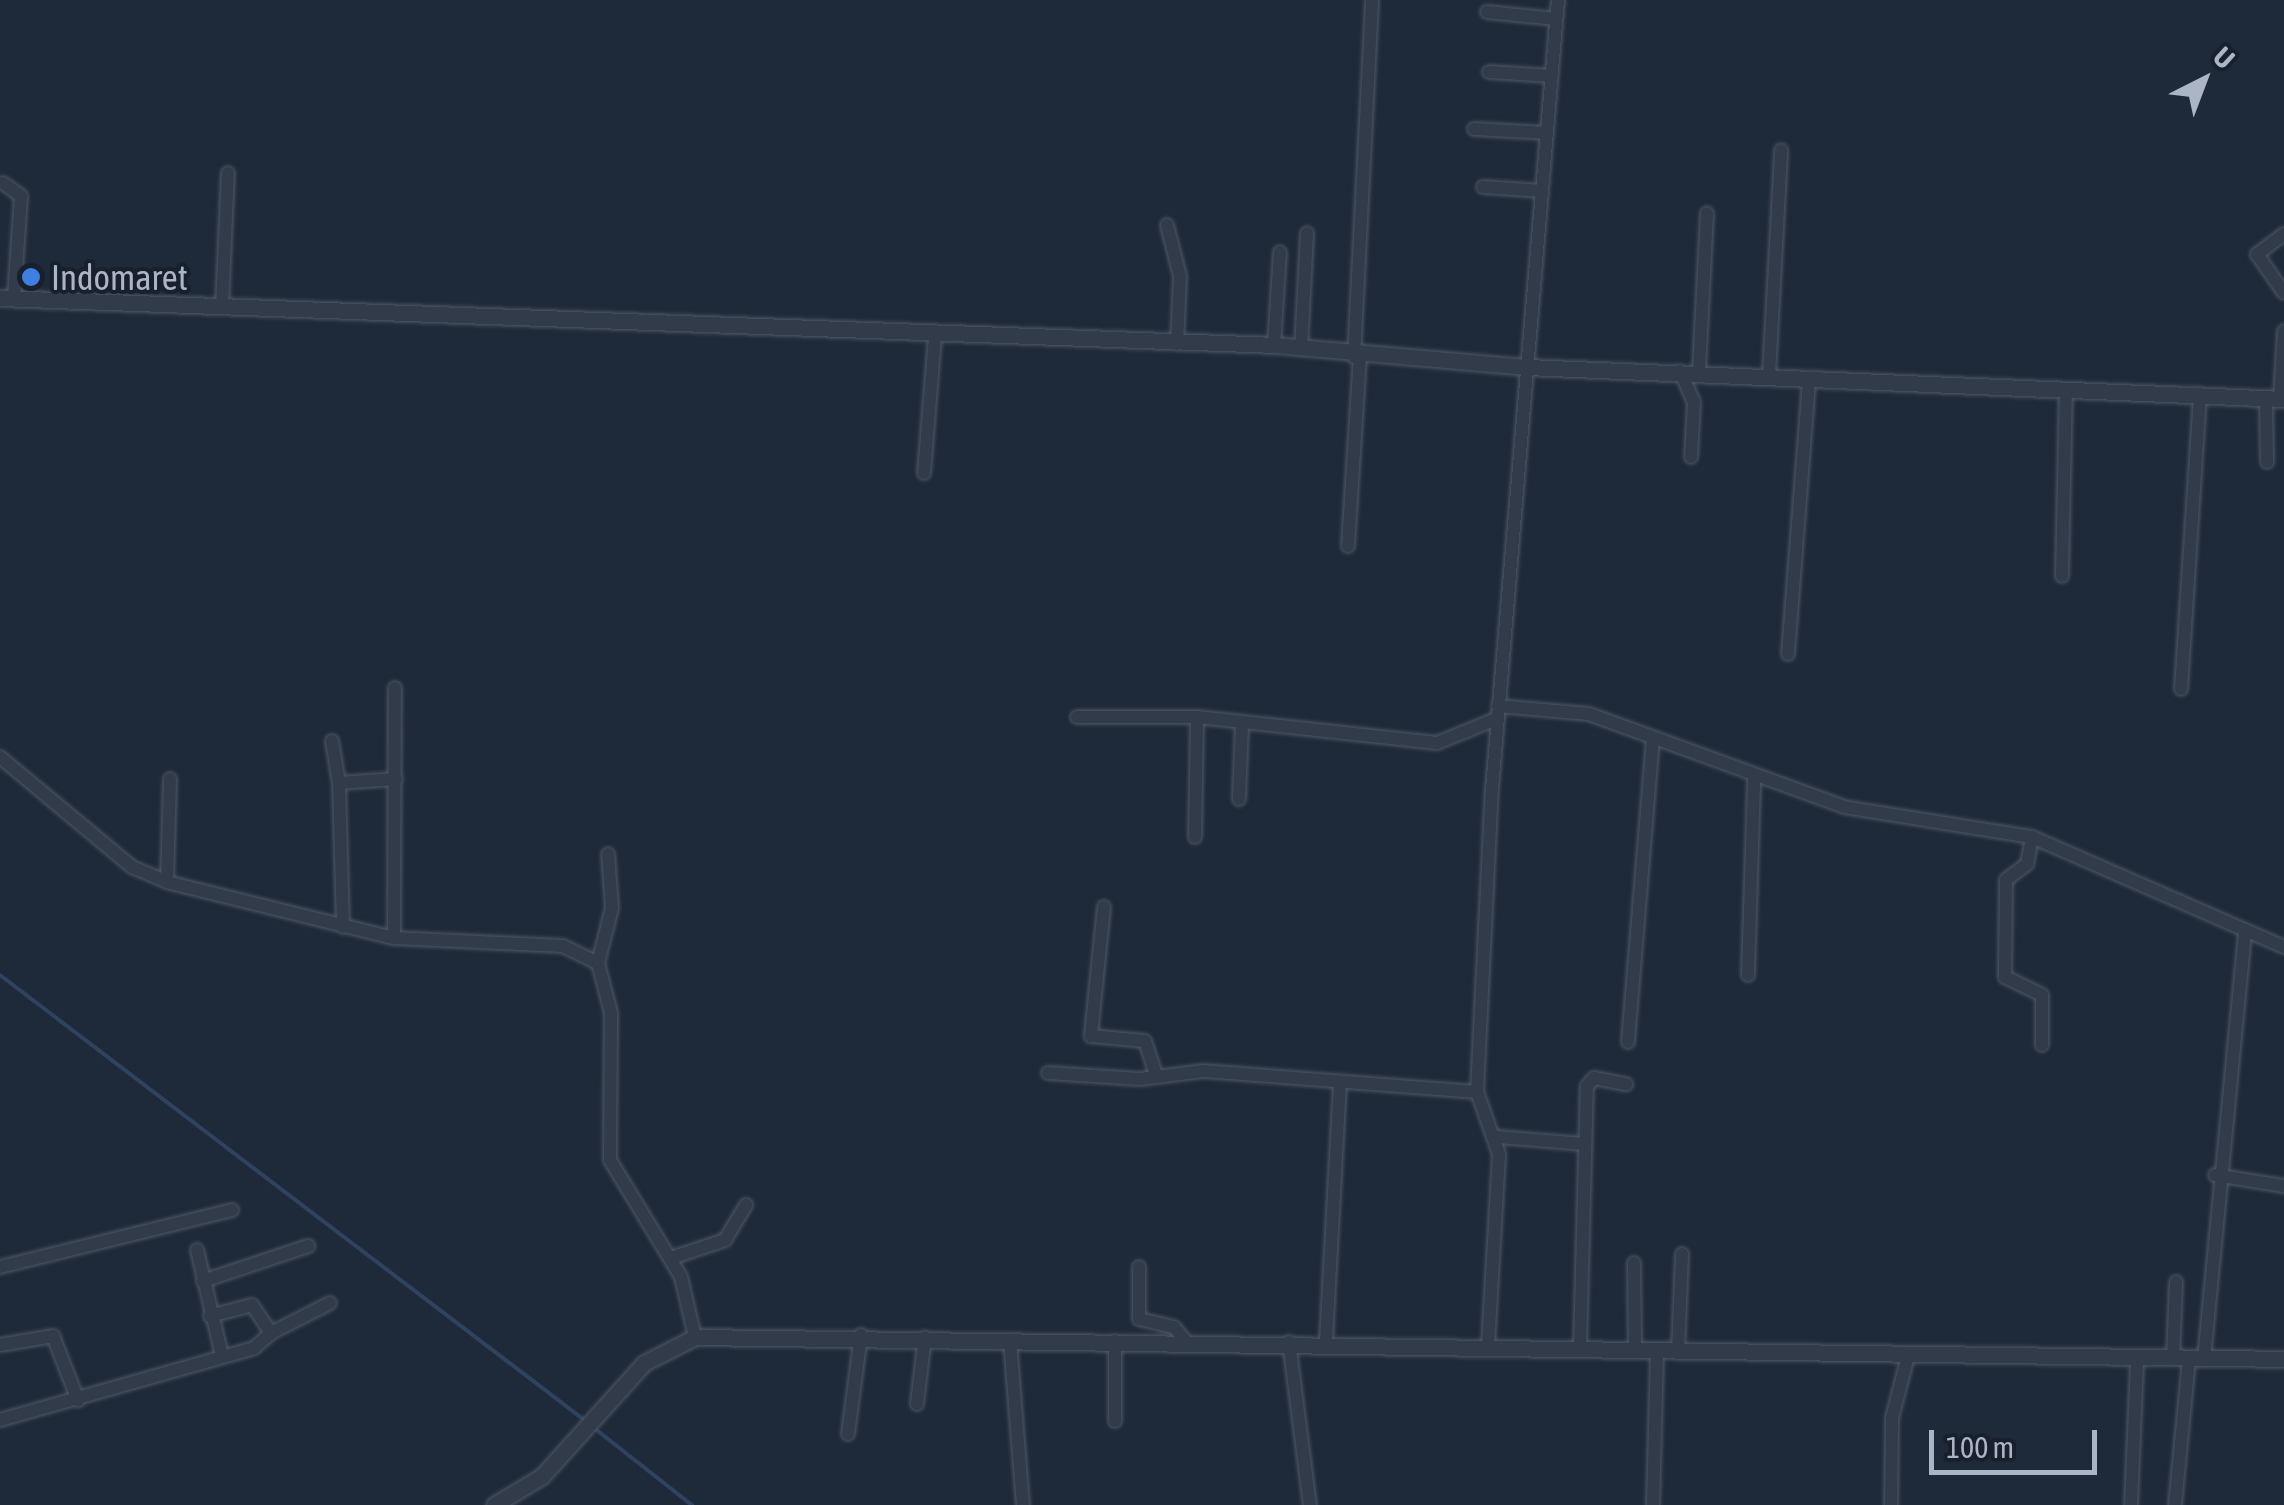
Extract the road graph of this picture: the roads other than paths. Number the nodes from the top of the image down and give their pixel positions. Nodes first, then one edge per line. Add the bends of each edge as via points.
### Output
1 (1372, 0) edge
2 (1558, 0) edge
3 (1486, 12) dead end
4 (1556, 19) junction
5 (1489, 72) dead end
6 (1552, 76) junction
7 (1474, 128) dead end
8 (1548, 133) junction
9 (1781, 150) dead end
10 (228, 172) dead end
11 (3, 183) dead end
12 (1483, 187) dead end
13 (1542, 191) junction
14 (1707, 213) dead end
15 (1167, 225) dead end
16 (1307, 232) dead end
17 (2284, 234) edge
18 (1280, 252) dead end
19 (2284, 293) edge
20 (7, 298) edge
21 (222, 308) junction
22 (2284, 330) edge
23 (935, 336) junction
24 (1177, 344) junction
25 (1274, 345) junction
26 (1300, 348) junction
27 (1357, 357) junction
28 (1527, 367) junction
29 (1699, 370) junction
30 (1680, 372) junction
31 (1769, 375) junction
32 (1809, 378) junction
33 (2066, 389) junction
34 (2200, 394) junction
35 (2277, 398) edge
36 (1692, 457) dead end
37 (2267, 462) dead end
38 (924, 473) dead end
39 (1348, 546) dead end
40 (2062, 576) dead end
41 (1788, 654) dead end
42 (395, 688) dead end
43 (2181, 689) dead end
44 (1497, 712) junction
45 (1198, 717) junction
46 (1077, 718) dead end
47 (1242, 724) junction
48 (1653, 740) junction
49 (332, 742) dead end
50 (0, 757) edge
51 (170, 779) dead end
52 (396, 779) junction
53 (1754, 779) junction
54 (339, 783) junction
55 (1238, 799) dead end
56 (1195, 837) dead end
57 (2032, 837) junction
58 (608, 854) dead end
59 (167, 882) junction
60 (1104, 907) dead end
61 (343, 927) junction
62 (2245, 930) junction
63 (394, 938) junction
64 (2284, 947) edge
65 (598, 963) junction
66 (1748, 976) dead end
67 (1628, 1042) dead end
68 (2042, 1046) dead end
69 (1048, 1072) dead end
70 (1155, 1072) junction
71 (1626, 1084) dead end
72 (1340, 1086) junction
73 (1477, 1092) junction
74 (1498, 1137) junction
75 (1584, 1144) junction
76 (2215, 1175) junction
77 (2284, 1186) edge
78 (746, 1206) dead end
79 (232, 1210) dead end
80 (308, 1246) dead end
81 (197, 1250) dead end
82 (1682, 1254) dead end
83 (670, 1258) junction
84 (1634, 1263) dead end
85 (0, 1267) edge
86 (1139, 1267) dead end
87 (203, 1281) junction
88 (2176, 1282) dead end
89 (330, 1303) dead end
90 (210, 1316) junction
91 (270, 1333) junction
92 (860, 1335) junction
93 (695, 1337) junction
94 (925, 1337) junction
95 (1010, 1340) junction
96 (1115, 1341) junction
97 (1326, 1341) junction
98 (1289, 1342) junction
99 (0, 1345) edge
100 (1189, 1345) junction
101 (1488, 1346) junction
102 (1580, 1348) junction
103 (1635, 1349) junction
104 (1657, 1350) junction
105 (1678, 1351) junction
106 (222, 1356) junction
107 (1908, 1356) junction
108 (2137, 1358) junction
109 (2189, 1358) junction
110 (2284, 1359) edge
111 (78, 1400) junction
112 (918, 1404) dead end
113 (0, 1420) edge
114 (1115, 1421) dead end
115 (848, 1434) dead end
116 (494, 1505) edge
117 (1024, 1505) edge
118 (1310, 1505) edge
119 (1653, 1505) edge
120 (1891, 1505) edge
121 (2130, 1505) edge
122 (2175, 1505) edge

1 - 27 street
2 - 4 street
3 - 4 street
4 - 6 street
5 - 6 street
6 - 8 street
7 - 8 street
8 - 13 street
9 - 31 street
10 - 21 street
11 - 20 street via 20,196
12 - 13 street
13 - 28 street
14 - 29 street
15 - 24 street via 1180,276
16 - 26 street
17 - 19 street via 2258,260
18 - 25 street
20 - 21 street
21 - 23 street
22 - 35 street
23 - 24 street
23 - 38 street
24 - 25 street
25 - 26 street
26 - 27 street
27 - 28 street
27 - 39 street
28 - 30 street
28 - 44 street
29 - 30 street
29 - 31 street
30 - 36 street via 1694,402
31 - 32 street
32 - 33 street
32 - 41 street
33 - 34 street
33 - 40 street
34 - 35 street
34 - 43 street
35 - 37 street
42 - 52 street
44 - 47 street via 1437,743
44 - 48 street via 1566,709
44 - 73 street
45 - 46 street
45 - 47 street
45 - 56 street
47 - 55 street
48 - 53 street
48 - 67 street
49 - 54 street
50 - 59 street via 132,866
51 - 59 street
52 - 54 street
52 - 63 street
53 - 57 street via 1844,808
53 - 66 street
54 - 61 street
57 - 62 street
57 - 68 street via 2027,864 2006,880 2004,977 2042,995
58 - 65 street via 612,908
59 - 61 street
60 - 70 street via 1091,1036 1146,1040
61 - 63 street
62 - 64 street
62 - 76 street
63 - 65 street via 562,946
65 - 83 street via 611,1012 610,1160
69 - 70 street
70 - 72 street
71 - 75 street via 1590,1080
72 - 73 street
72 - 97 street
73 - 74 street
74 - 75 street
74 - 101 street
75 - 102 street
76 - 77 street
76 - 109 street
78 - 83 street via 725,1240
79 - 85 street
80 - 87 street
81 - 87 street
82 - 105 street
83 - 93 street
84 - 103 street
86 - 100 street via 1138,1318 1174,1327
87 - 90 street
88 - 109 street
89 - 91 street
90 - 91 street via 252,1305
90 - 106 street
91 - 106 street
92 - 93 street
92 - 94 street
92 - 115 street
93 - 116 street via 644,1364 542,1476
94 - 95 street
94 - 112 street
95 - 96 street
95 - 117 street
96 - 100 street
96 - 114 street
97 - 98 street
97 - 101 street
98 - 100 street
98 - 118 street
99 - 111 street via 53,1336
101 - 102 street
102 - 103 street
103 - 104 street
104 - 105 street
104 - 119 street
105 - 107 street
106 - 111 street
107 - 108 street
107 - 120 street via 1892,1418
108 - 109 street
108 - 121 street
109 - 110 street
109 - 122 street
111 - 113 street

